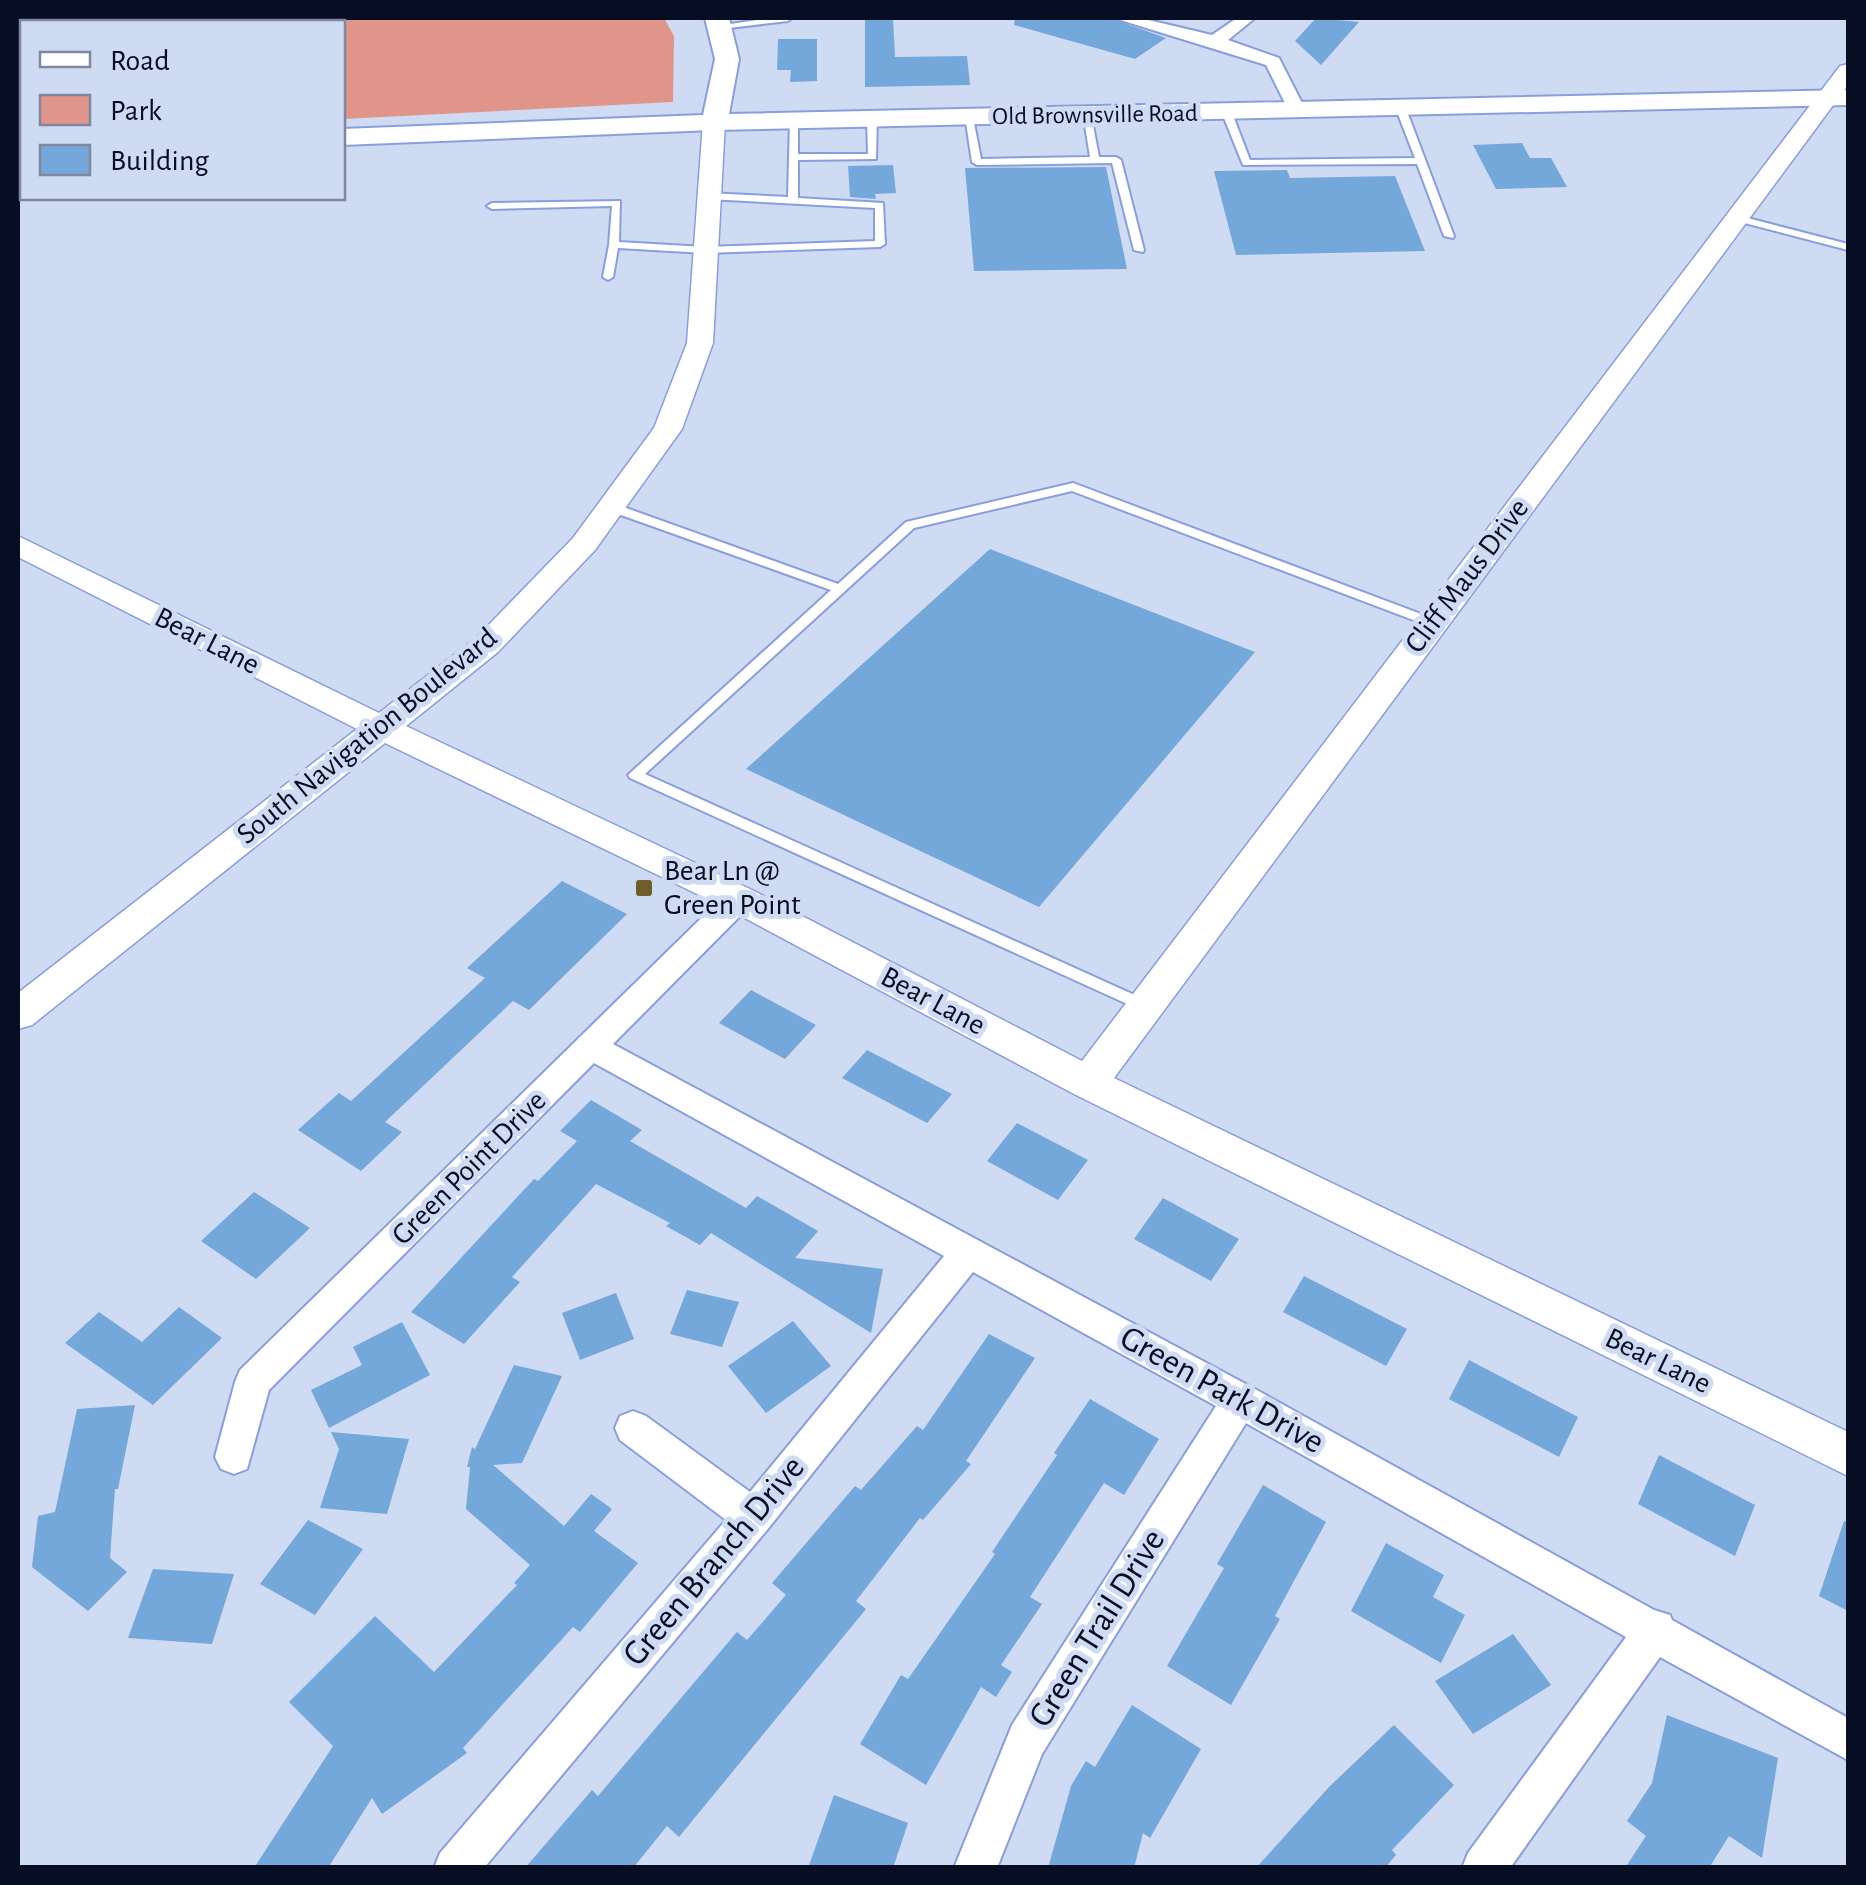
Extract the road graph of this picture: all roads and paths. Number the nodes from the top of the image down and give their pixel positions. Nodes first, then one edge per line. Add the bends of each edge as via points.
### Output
1 (788, 18) edge
2 (1122, 18) edge
3 (1247, 18) edge
4 (719, 22) edge
5 (1216, 42) junction
6 (1848, 71) edge
7 (1837, 98) edge
8 (1401, 109) junction
9 (1297, 112) junction
10 (1227, 113) junction
11 (1086, 115) junction
12 (968, 118) junction
13 (794, 120) junction
14 (872, 120) junction
15 (714, 122) junction
16 (345, 137) edge
17 (792, 156) junction
18 (1095, 160) junction
19 (1420, 162) junction
20 (708, 196) junction
21 (794, 202) junction
22 (492, 206) dead end
23 (1736, 218) junction
24 (1449, 236) dead end
25 (614, 245) junction
26 (1848, 247) edge
27 (705, 250) junction
28 (1139, 250) dead end
29 (608, 277) dead end
30 (610, 507) junction
31 (18, 545) edge
32 (839, 590) junction
33 (1432, 623) junction
34 (380, 727) junction
35 (739, 899) junction
36 (1146, 1006) junction
37 (18, 1014) edge
38 (590, 1048) junction
39 (1088, 1082) junction
40 (968, 1252) junction
41 (1240, 1400) junction
42 (634, 1428) dead end
43 (1848, 1454) edge
44 (234, 1457) dead end
45 (752, 1517) junction
46 (1656, 1629) junction
47 (1848, 1740) edge
48 (455, 1868) edge
49 (976, 1868) edge
50 (1483, 1868) edge

1 - 4 lane
2 - 5 street
3 - 5 street
4 - 15 main road via 728,60
5 - 9 street via 1272,62
6 - 7 street, Cliff Maus Drive
7 - 8 main road, Old Brownsville Road
7 - 23 street, Cliff Maus Drive
8 - 9 main road, Old Brownsville Road
8 - 19 lane
9 - 10 main road, Old Brownsville Road
10 - 11 main road, Old Brownsville Road
10 - 19 lane via 1246,163
11 - 12 main road, Old Brownsville Road
11 - 18 lane
12 - 14 main road, Old Brownsville Road
12 - 18 lane via 977,162
13 - 14 main road, Old Brownsville Road
13 - 15 main road, Old Brownsville Road
13 - 17 lane
14 - 17 lane via 873,157
15 - 16 main road, Old Brownsville Road
15 - 20 street, South Navigation Boulevard
17 - 21 lane
18 - 28 lane via 1116,160
19 - 24 lane
20 - 21 lane
20 - 27 street, South Navigation Boulevard
21 - 27 lane via 880,205 880,244
22 - 25 lane via 617,203
23 - 26 lane
23 - 33 street, Cliff Maus Drive
25 - 27 lane
25 - 29 lane
27 - 30 street, South Navigation Boulevard via 700,343 675,412
30 - 32 lane
30 - 34 street, South Navigation Boulevard via 584,544 487,645
31 - 34 street, Bear Lane
32 - 33 lane via 910,525 1072,487
32 - 36 lane via 634,775
33 - 36 street, Cliff Maus Drive
34 - 35 street, Bear Lane
34 - 37 street, South Navigation Boulevard
35 - 38 street, Green Point Drive
35 - 39 street, Bear Lane
36 - 39 street, Cliff Maus Drive
38 - 40 street, Green Park Drive
38 - 44 street, Green Point Drive via 254,1382
39 - 43 street, Bear Lane
40 - 41 street, Green Park Drive
40 - 45 street, Green Branch Drive
41 - 46 street, Green Park Drive
41 - 49 street, Green Trail Drive via 1028,1740
42 - 45 street
45 - 48 street, Green Branch Drive
46 - 47 street, Green Park Drive
46 - 50 street

